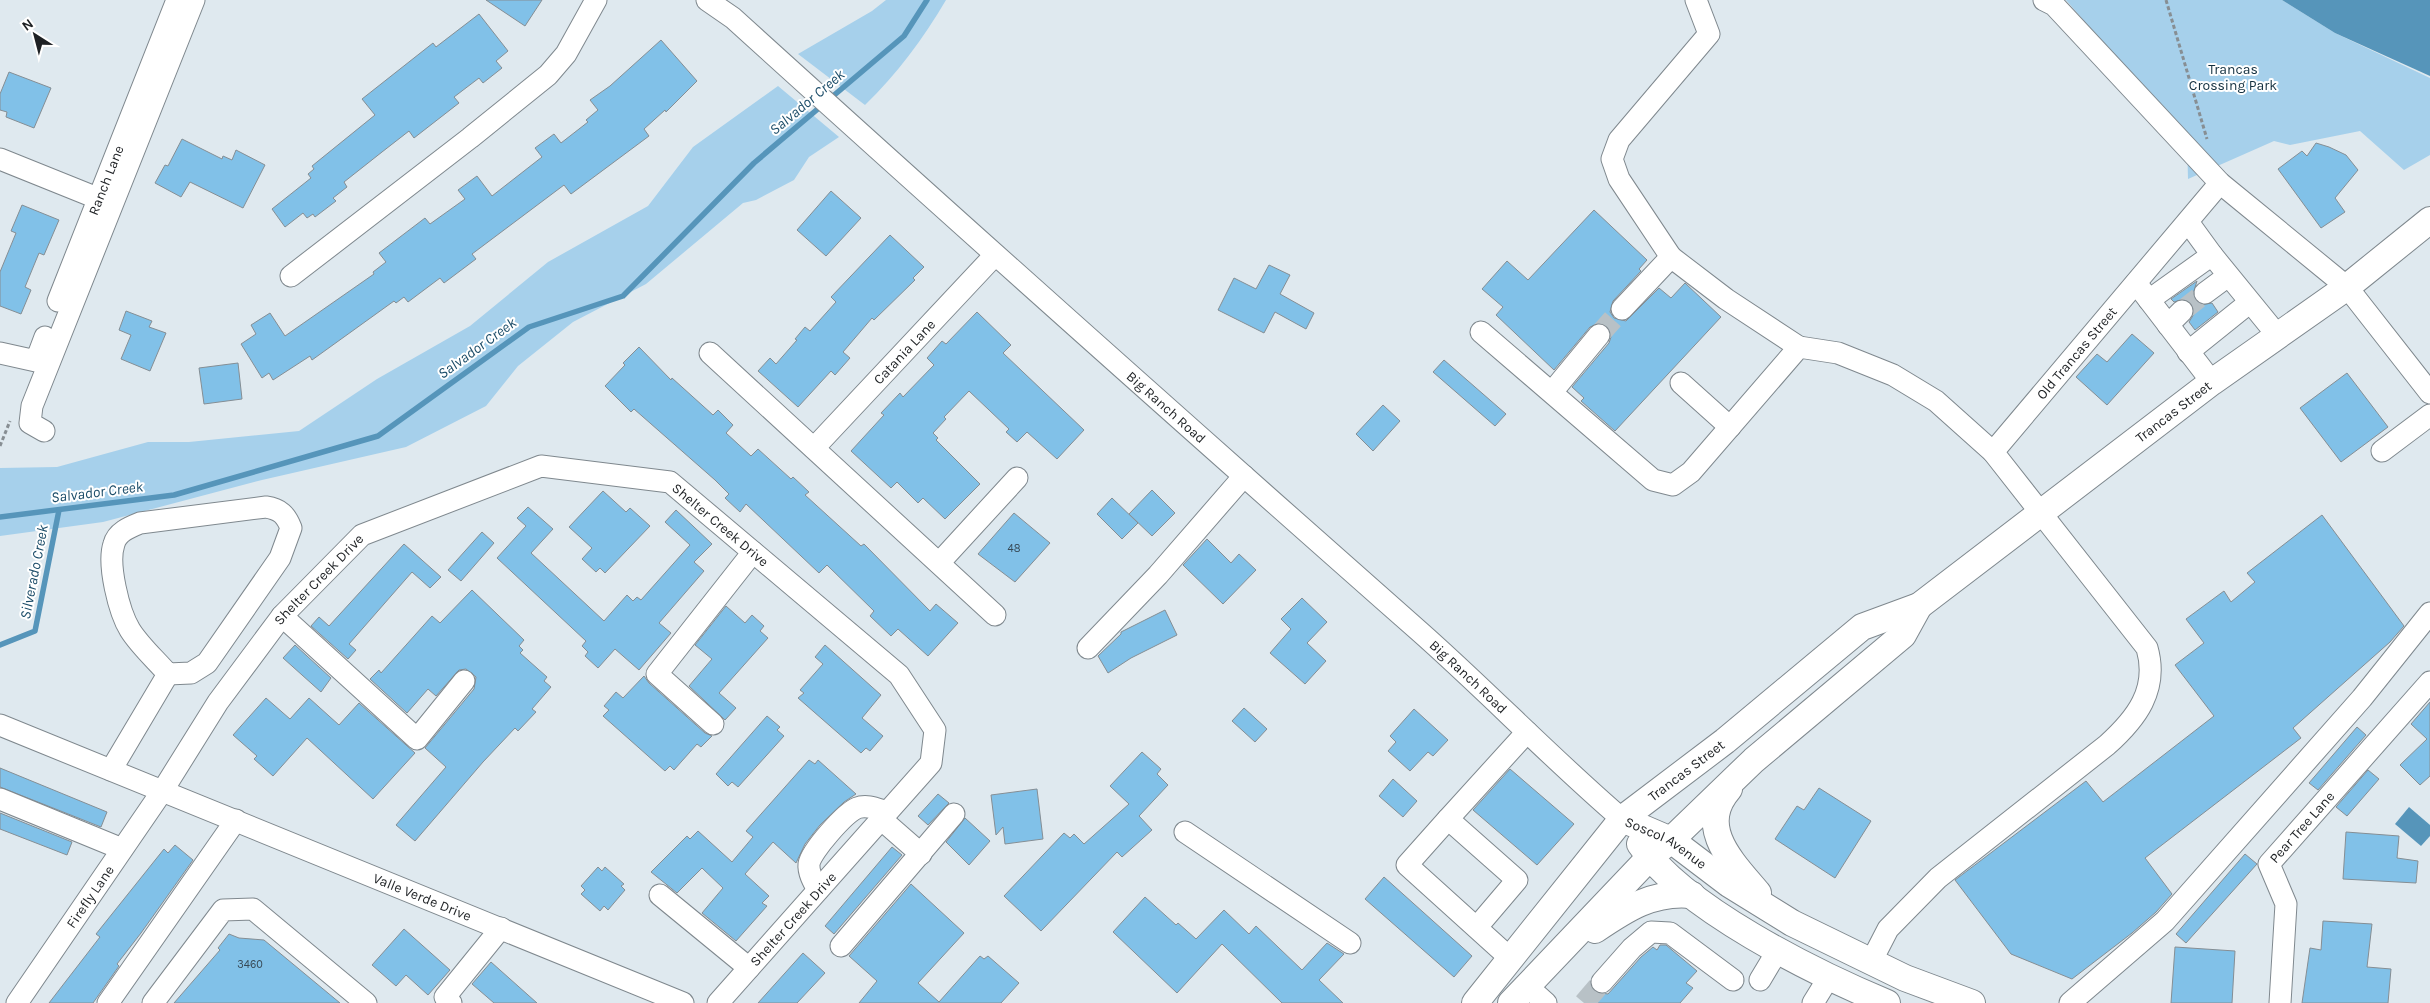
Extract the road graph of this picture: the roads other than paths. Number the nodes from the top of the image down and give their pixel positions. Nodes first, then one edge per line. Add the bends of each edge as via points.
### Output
1 (177, 0) edge
2 (194, 0) edge
3 (596, 0) edge
4 (707, 0) edge
5 (1696, 0) edge
6 (2044, 0) edge
7 (0, 159) edge
8 (2220, 183) junction
9 (97, 198) junction
10 (2430, 220) edge
11 (2188, 222) junction
12 (2212, 254) junction
13 (995, 255) junction
14 (1670, 257) junction
15 (292, 276) dead end
16 (2228, 276) junction
17 (2136, 283) junction
18 (2347, 287) junction
19 (2205, 293) tunnel mouth
20 (2149, 300) junction
21 (2249, 303) junction
22 (1622, 309) tunnel mouth
23 (1481, 332) dead end
24 (1599, 335) tunnel mouth
25 (2278, 336) junction
26 (1799, 347) junction
27 (710, 352) dead end
28 (2188, 352) junction
29 (0, 353) edge
30 (2212, 382) junction
31 (1680, 383) dead end
32 (1552, 392) junction
33 (2430, 394) edge
34 (2430, 415) edge
35 (1730, 426) junction
36 (44, 431) dead end
37 (814, 448) junction
38 (2382, 451) dead end
39 (1993, 452) junction
40 (1244, 476) junction
41 (1018, 478) dead end
42 (2046, 520) junction
43 (753, 552) junction
44 (939, 563) junction
45 (1919, 606) junction
46 (2430, 613) edge
47 (995, 615) dead end
48 (282, 616) junction
49 (1088, 648) dead end
50 (168, 674) junction
51 (464, 682) dead end
52 (2430, 682) edge
53 (713, 724) dead end
54 (0, 725) edge
55 (1527, 732) junction
56 (1754, 760) junction
57 (112, 770) junction
58 (163, 790) junction
59 (0, 799) edge
60 (954, 814) dead end
61 (884, 816) junction
62 (1448, 819) junction
63 (1622, 819) junction
64 (236, 820) junction
65 (1185, 832) dead end
66 (1671, 840) junction
67 (122, 849) junction
68 (921, 854) junction
69 (1649, 858) junction
70 (818, 890) junction
71 (1692, 894) junction
72 (660, 895) dead end
73 (1777, 914) junction
74 (1477, 927) junction
75 (501, 928) junction
76 (1350, 943) dead end
77 (842, 946) dead end
78 (1778, 950) junction
79 (1511, 959) junction
80 (1871, 962) junction
81 (749, 968) junction
82 (1829, 976) junction
83 (1733, 980) dead end
84 (1760, 980) dead end
85 (1602, 982) tunnel mouth
86 (1519, 994) edge
87 (1946, 994) junction
88 (17, 1003) edge
89 (108, 1003) edge
90 (153, 1003) edge
91 (366, 1003) edge
92 (451, 1003) edge
93 (683, 1003) edge
94 (718, 1003) edge
95 (1475, 1003) edge
96 (1546, 1003) edge
97 (1813, 1003) edge
98 (1887, 1003) edge
99 (1972, 1003) edge
100 (2070, 1003) edge
101 (2280, 1003) edge

1 - 9 street, Ranch Lane
2 - 36 street via 32,406 30,423
3 - 15 street via 566,54 548,76
4 - 13 street, Big Ranch Road via 733,18
5 - 14 street via 1709,34 1619,140 1612,159 1619,179
6 - 8 street via 2054,5
7 - 9 street
8 - 11 street, Old Trancas Street
8 - 18 street
9 - 29 street, Ranch Lane via 36,361
10 - 18 main road, Trancas Street
11 - 12 street
11 - 17 street, Old Trancas Street
12 - 16 street
12 - 20 street
13 - 37 street, Catania Lane
13 - 40 street, Big Ranch Road
14 - 22 street
14 - 26 street
16 - 19 street
16 - 21 street
17 - 20 street
17 - 39 street, Old Trancas Street
18 - 25 main road, Trancas Street
18 - 33 street
20 - 28 street via 2175,318
21 - 25 street
21 - 28 street
23 - 32 street
24 - 32 street
25 - 30 main road, Trancas Street
26 - 35 street
26 - 39 street via 1838,353 1893,375 1936,401
27 - 37 street
28 - 30 street
30 - 42 main road, Trancas Street
31 - 35 street
32 - 35 street via 1653,480 1673,485 1691,472
34 - 38 street
37 - 44 street
39 - 42 street
40 - 49 street via 1158,575
40 - 55 street, Big Ranch Road via 1444,653
41 - 44 street
42 - 45 main road, Trancas Street
42 - 80 street via 2147,648 2151,660 2150,679 2143,706 2107,746 1938,878 1888,929
43 - 48 street, Shelter Creek Drive via 670,482 541,466 362,535
43 - 53 street via 656,674
43 - 61 street, Shelter Creek Drive via 900,675 934,730 931,763
44 - 47 street
45 - 56 main road, Trancas Street via 1903,635
45 - 63 main road, Trancas Street via 1862,627 1725,741
46 - 100 street via 2362,698 2165,921
48 - 51 street via 417,739
48 - 58 street, Shelter Creek Drive via 218,702
50 - 50 street via 191,673 207,663 280,558 291,528 277,508 140,524 119,536 114,544 113,568 122,615 131,632
50 - 57 street
52 - 101 street, Pear Tree Lane via 2270,864 2286,904
54 - 57 street, Valle Verde Drive
55 - 62 street
55 - 63 street, Big Ranch Road
56 - 66 main road, Trancas Street
56 - 73 main road via 1723,796 1717,831 1723,851
57 - 58 street, Valle Verde Drive
58 - 64 street, Valle Verde Drive
58 - 67 street, Firefly Lane
59 - 67 street
60 - 68 street
61 - 68 street
61 - 70 street, Shelter Creek Drive
61 - 70 street via 868,806 857,808 846,816 813,853 809,865
62 - 74 street via 1517,880
62 - 74 street via 1407,865
63 - 66 main road, Soscol Avenue
63 - 69 main road, Soscol Avenue
63 - 79 main road, Trancas Street
64 - 75 street, Valle Verde Drive
64 - 89 street
65 - 76 street
66 - 69 main road, Trancas Street
66 - 73 main road, Soscol Avenue via 1710,871
67 - 88 street, Firefly Lane
68 - 77 street
69 - 71 main road, Soscol Avenue
69 - 86 main road, Trancas Street
70 - 81 street, Shelter Creek Drive
71 - 78 main road, Soscol Avenue
71 - 86 main road via 1663,895 1635,904 1569,947
72 - 81 street
73 - 80 main road, Soscol Avenue
74 - 79 street
75 - 92 street via 445,997
75 - 93 street, Valle Verde Drive
78 - 82 main road, Soscol Avenue
78 - 84 street
79 - 95 main road, Trancas Street
80 - 87 main road, Soscol Avenue
81 - 94 street, Shelter Creek Drive
82 - 87 main road via 1839,966 1922,1000 1939,1000
82 - 97 street
82 - 98 main road, Soscol Avenue
83 - 85 street via 1670,933 1651,932
86 - 96 street
87 - 99 main road, Soscol Avenue
90 - 91 street via 223,910 253,910

